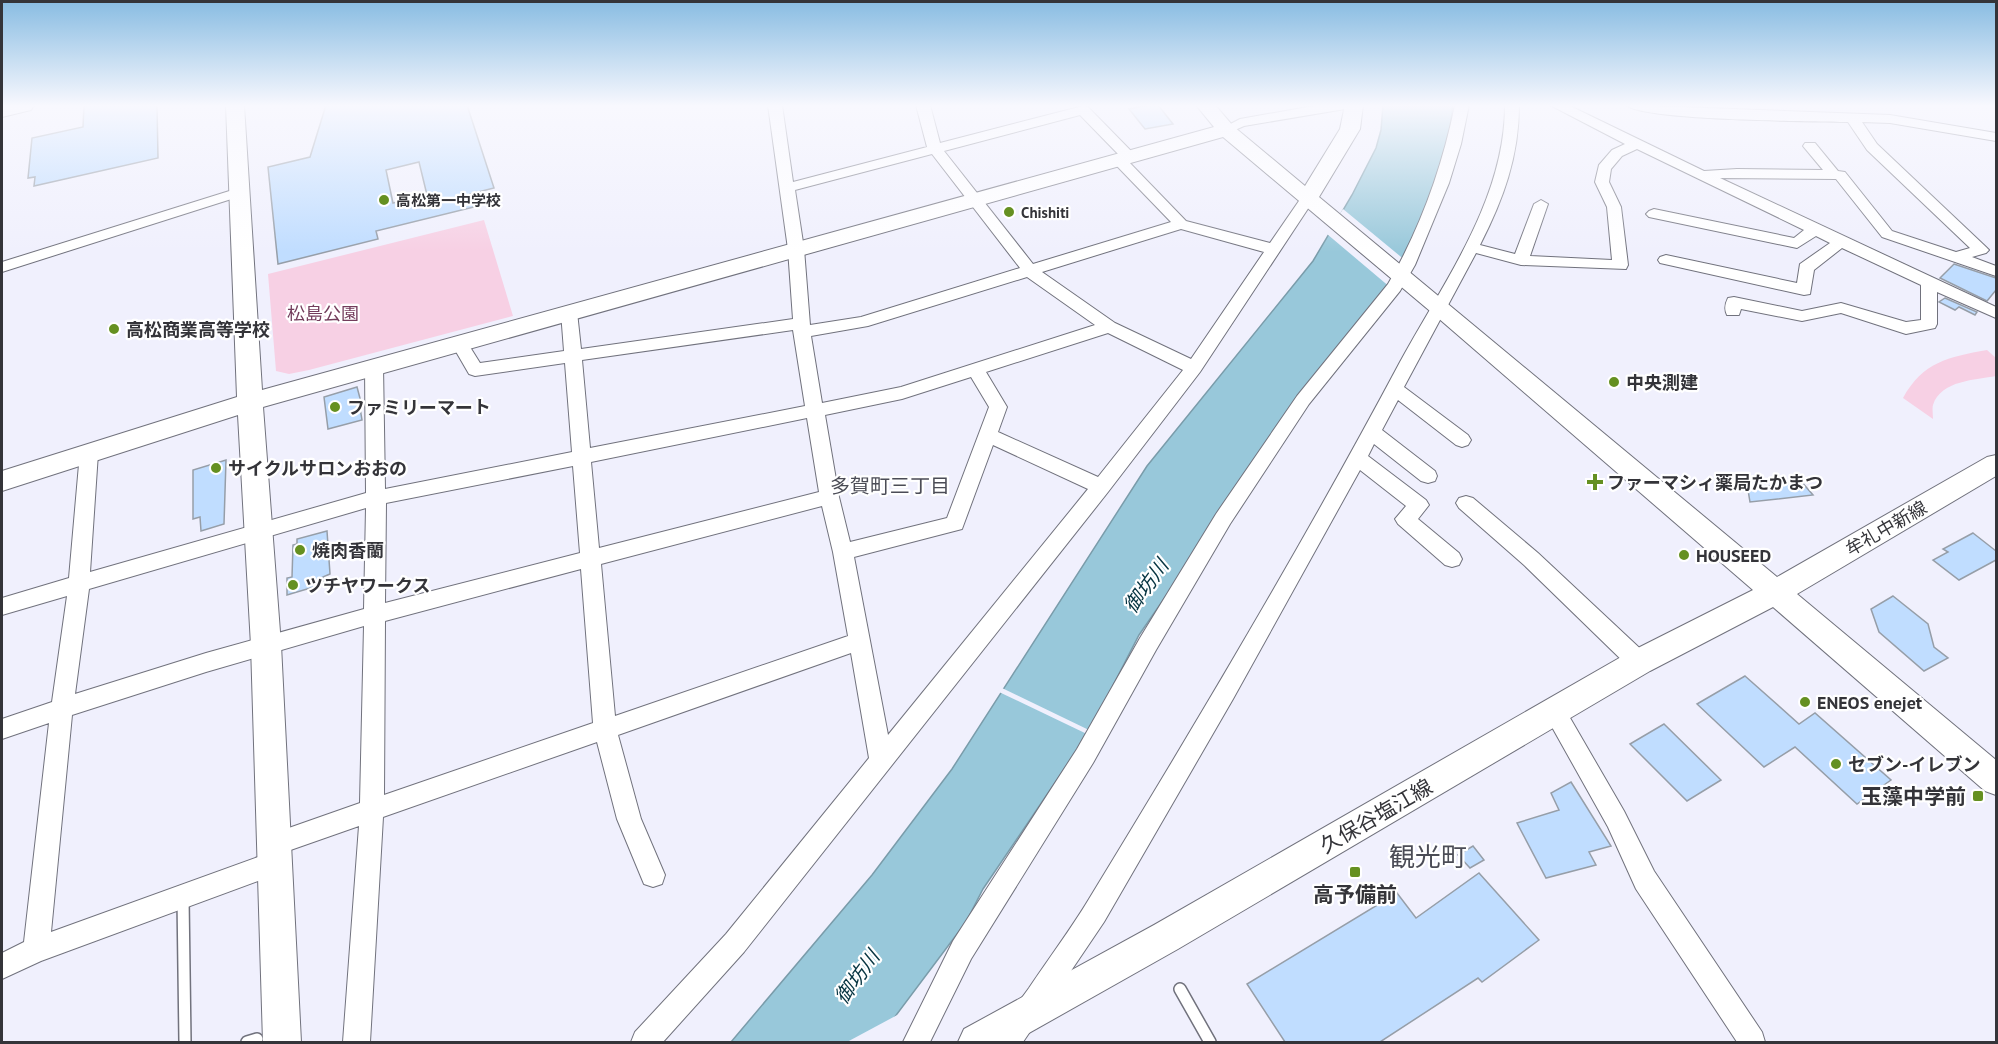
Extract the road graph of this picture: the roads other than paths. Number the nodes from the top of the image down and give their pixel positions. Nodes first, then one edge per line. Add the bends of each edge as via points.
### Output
1 (238, 154) edge
2 (782, 154) edge
3 (917, 154) edge
4 (939, 154) edge
5 (1120, 154) edge
6 (1143, 154) edge
7 (1255, 154) edge
8 (1335, 154) edge
9 (1451, 154) edge
10 (1509, 154) edge
11 (1616, 154) edge
12 (1653, 154) edge
13 (1816, 154) edge
14 (1879, 154) edge
15 (1124, 159) junction
16 (1699, 175) junction
17 (1834, 175) junction
18 (787, 188) junction
19 (239, 192) junction
20 (1308, 198) junction
21 (974, 200) junction
22 (1541, 204) dead end
23 (1654, 214) dead end
24 (1181, 224) junction
25 (1816, 229) junction
26 (1841, 242) junction
27 (1471, 248) junction
28 (796, 249) junction
29 (1273, 249) junction
30 (1956, 257) junction
31 (1521, 260) junction
32 (1666, 260) dead end
33 (2, 267) edge
34 (1996, 271) edge
35 (1031, 272) junction
36 (1400, 274) junction
37 (1929, 282) junction
38 (1438, 306) junction
39 (1734, 311) dead end
40 (569, 312) junction
41 (1996, 313) edge
42 (802, 327) junction
43 (1109, 327) junction
44 (459, 343) junction
45 (573, 356) junction
46 (374, 366) junction
47 (1194, 368) junction
48 (976, 371) junction
49 (1395, 390) junction
50 (251, 402) junction
51 (815, 410) junction
52 (1372, 432) junction
53 (987, 435) junction
54 (1462, 440) dead end
55 (89, 453) junction
56 (582, 457) junction
57 (1358, 458) junction
58 (1996, 464) edge
59 (1428, 476) dead end
60 (2, 481) edge
61 (1101, 487) junction
62 (829, 497) junction
63 (376, 498) junction
64 (1466, 503) dead end
65 (258, 531) junction
66 (843, 552) junction
67 (1452, 559) dead end
68 (591, 560) junction
69 (80, 584) junction
70 (1776, 592) junction
71 (2, 606) edge
72 (374, 616) junction
73 (858, 640) junction
74 (266, 645) junction
75 (1639, 662) junction
76 (62, 707) junction
77 (1554, 711) junction
78 (2, 729) edge
79 (605, 729) junction
80 (881, 759) junction
81 (1996, 780) edge
82 (372, 810) junction
83 (275, 854) junction
84 (653, 874) dead end
85 (183, 896) junction
86 (36, 950) junction
87 (2, 966) edge
88 (1180, 989) dead end
89 (1016, 1029) edge
90 (262, 1041) edge
91 (185, 1042) edge
92 (357, 1042) edge
93 (645, 1042) edge
94 (915, 1042) edge
95 (977, 1042) edge
96 (1210, 1042) edge
97 (1752, 1042) edge

1 - 19 street
2 - 18 street
3 - 18 street
4 - 21 street
5 - 15 street
6 - 15 street
7 - 20 street
8 - 20 street
9 - 36 street via 1412,257
10 - 27 street via 1495,197
11 - 31 street via 1604,168 1602,182 1614,207 1620,265
12 - 16 street
13 - 17 street
14 - 30 street via 1981,249
15 - 21 street
15 - 24 street
16 - 17 street
16 - 25 street
17 - 30 street via 1840,175 1887,234
18 - 28 street
19 - 33 street
19 - 50 street
20 - 29 street
20 - 36 street
21 - 28 street
21 - 35 street
22 - 31 street
23 - 25 street via 1797,243
24 - 29 street
24 - 35 street
25 - 26 street
26 - 32 street via 1806,268 1804,290
26 - 37 street
27 - 31 street
27 - 38 street
28 - 40 street
28 - 42 street
29 - 47 street
30 - 34 street
35 - 42 street via 862,322
35 - 43 street
36 - 38 street
36 - 94 street via 1303,400 1223,519 1085,756 962,950
37 - 39 street via 1929,324 1906,328 1841,308 1802,316 1734,302
37 - 41 street
38 - 49 street
38 - 70 street
40 - 44 street
40 - 45 street
42 - 45 street
42 - 51 street
43 - 47 street
43 - 48 street
44 - 45 street via 475,370
44 - 46 street
45 - 56 street
46 - 50 street
46 - 63 street
47 - 61 street
48 - 51 street via 902,393
48 - 53 street via 998,406
49 - 52 street
49 - 54 street
50 - 55 street
50 - 65 street
51 - 56 street
51 - 62 street
52 - 57 street
52 - 59 street
53 - 61 street
53 - 66 street via 955,524
55 - 60 street
55 - 69 street
56 - 63 street
56 - 68 street
57 - 67 street via 1419,505 1405,519
57 - 89 street via 1093,916
58 - 70 street, 牟礼中新線
61 - 80 street
62 - 66 street
62 - 68 street
63 - 65 street
63 - 72 street
64 - 75 street
65 - 69 street
65 - 74 street
66 - 73 street
68 - 72 street
68 - 79 street
69 - 71 street
69 - 76 street
70 - 75 street, 久保谷塩江線
70 - 81 street
72 - 74 street
72 - 82 street
73 - 79 street
73 - 80 street
74 - 76 street
74 - 83 street
75 - 77 street, 久保谷塩江線
76 - 78 street
76 - 86 street
77 - 89 street, 久保谷塩江線
77 - 97 street via 1616,819 1645,880
79 - 82 street
79 - 84 street via 629,819
80 - 93 street via 735,943
82 - 83 street
82 - 92 street
83 - 85 street
83 - 90 street
85 - 86 street
85 - 91 lane
86 - 87 street
88 - 96 lane
89 - 95 street, 久保谷塩江線

